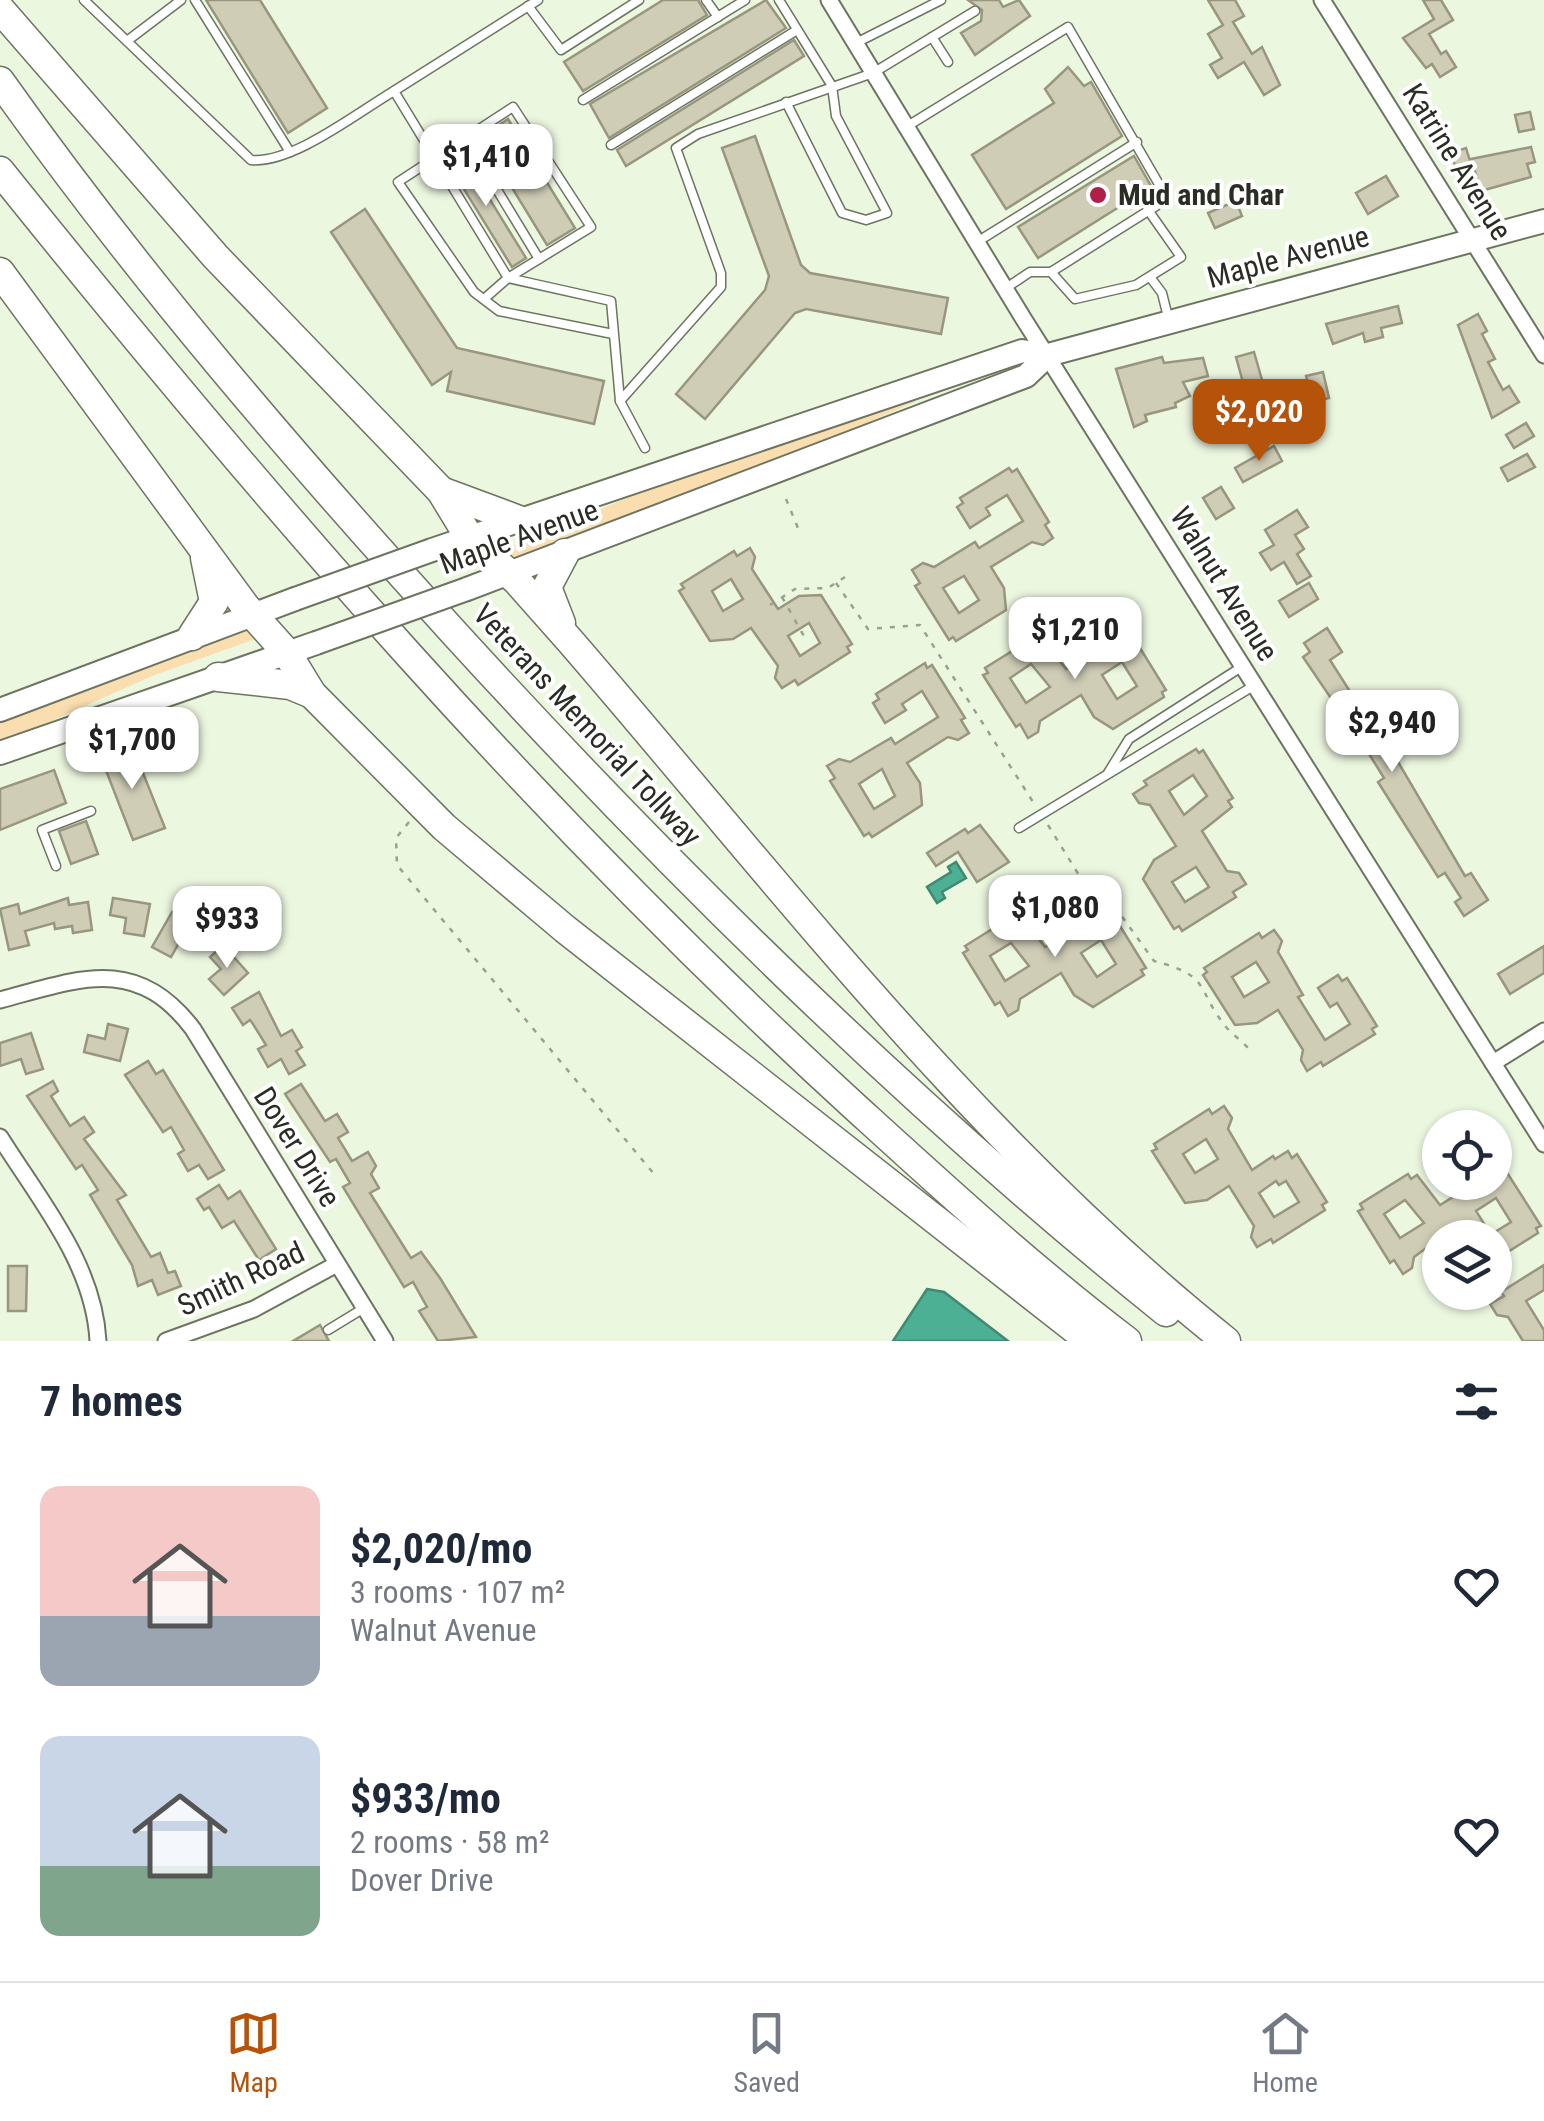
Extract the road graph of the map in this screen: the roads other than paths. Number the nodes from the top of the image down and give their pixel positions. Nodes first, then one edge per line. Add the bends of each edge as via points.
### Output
1 (84, 0) edge
2 (182, 0) edge
3 (195, 0) edge
4 (538, 0) edge
5 (639, 0) edge
6 (706, 0) edge
7 (745, 0) edge
8 (780, 0) edge
9 (829, 0) edge
10 (941, 0) edge
11 (1322, 0) edge
12 (528, 6) junction
13 (0, 9) edge
14 (975, 11) dead end
15 (718, 17) junction
16 (797, 30) junction
17 (932, 37) junction
18 (128, 41) junction
19 (856, 43) junction
20 (948, 62) dead end
21 (873, 72) junction
22 (0, 82) edge
23 (832, 86) junction
24 (394, 91) junction
25 (583, 100) dead end
26 (786, 102) junction
27 (906, 127) junction
28 (465, 137) junction
29 (1137, 142) junction
30 (612, 145) dead end
31 (290, 152) junction
32 (432, 157) junction
33 (0, 171) edge
34 (1148, 210) junction
35 (1544, 221) edge
36 (1472, 240) junction
37 (977, 242) junction
38 (539, 259) junction
39 (0, 272) edge
40 (1051, 272) junction
41 (1150, 276) junction
42 (508, 278) junction
43 (1005, 288) junction
44 (484, 300) junction
45 (1169, 320) junction
46 (614, 334) junction
47 (1544, 354) edge
48 (1048, 355) junction
49 (620, 400) junction
50 (645, 448) dead end
51 (441, 491) junction
52 (519, 520) junction
53 (469, 537) junction
54 (202, 546) junction
55 (565, 554) junction
56 (508, 574) junction
57 (254, 614) junction
58 (192, 636) junction
59 (571, 642) junction
60 (287, 653) junction
61 (1243, 666) junction
62 (218, 678) junction
63 (1255, 685) junction
64 (312, 694) junction
65 (0, 710) edge
66 (0, 753) edge
67 (1106, 777) junction
68 (90, 811) dead end
69 (1020, 828) dead end
70 (56, 866) dead end
71 (0, 1000) edge
72 (1544, 1031) edge
73 (1493, 1063) junction
74 (0, 1137) edge
75 (1544, 1144) edge
76 (337, 1264) junction
77 (364, 1308) junction
78 (328, 1330) dead end
79 (98, 1341) edge
80 (166, 1341) edge
81 (385, 1341) edge
82 (1090, 1341) edge
83 (1126, 1341) edge
84 (1203, 1341) edge
85 (1226, 1341) edge

1 - 18 lane
2 - 18 lane
3 - 31 lane
4 - 12 lane
5 - 12 lane via 561,50
6 - 15 lane
7 - 15 lane
8 - 16 lane
9 - 19 street, Walnut Avenue
10 - 19 lane
11 - 36 street, Katrine Avenue
12 - 24 lane
13 - 51 highway via 215,256
14 - 17 lane
15 - 25 lane
16 - 23 lane
16 - 30 lane
17 - 20 lane
17 - 21 lane
18 - 31 lane via 251,160 269,162
19 - 21 street, Walnut Avenue
21 - 23 lane
21 - 27 street, Walnut Avenue
22 - 84 highway, Veterans Memorial Tollway via 327,494 593,784 947,1126
23 - 26 lane
23 - 26 lane via 836,116 887,213 866,220 842,213
24 - 31 lane
24 - 32 lane
26 - 49 lane via 676,148 721,288
27 - 29 lane via 1068,27
27 - 37 street, Walnut Avenue
28 - 32 lane
28 - 38 lane
28 - 38 lane via 514,108 590,228
29 - 34 lane via 1164,193
29 - 37 lane
32 - 42 lane
32 - 44 lane via 398,182
33 - 83 highway via 175,389 416,668 638,904 990,1230
34 - 40 lane
34 - 41 lane via 1181,257
35 - 36 main road, Maple Avenue
36 - 45 main road, Maple Avenue
36 - 47 street, Katrine Avenue
37 - 43 street, Walnut Avenue
38 - 42 lane
39 - 54 highway
40 - 41 lane via 1075,299
40 - 43 lane via 1030,272
41 - 45 lane
42 - 44 lane
42 - 46 lane via 611,301
43 - 48 street, Walnut Avenue
44 - 46 lane via 499,311
45 - 48 main road, Maple Avenue
46 - 49 lane
48 - 52 main road, Maple Avenue via 1022,352
48 - 55 main road, Maple Avenue via 1026,376
48 - 61 street, Walnut Avenue
49 - 50 lane
51 - 52 highway
51 - 53 highway
52 - 53 main road, Maple Avenue
53 - 56 highway
53 - 57 main road, Maple Avenue, bridge
54 - 57 highway
54 - 58 highway via 214,602
55 - 56 main road, Maple Avenue
55 - 59 highway via 547,587
56 - 59 highway
56 - 60 main road, Maple Avenue, bridge
57 - 58 main road, Maple Avenue
57 - 60 highway
58 - 65 main road, Maple Avenue
59 - 85 highway via 930,1065
60 - 62 main road, Maple Avenue
60 - 64 highway
61 - 63 street, Walnut Avenue
61 - 67 lane via 1130,739
62 - 64 highway via 290,685
62 - 66 main road, Maple Avenue
63 - 67 lane
63 - 73 street, Walnut Avenue
64 - 82 highway via 422,806 565,929
67 - 69 lane
68 - 70 lane via 42,830
71 - 76 street, Dover Drive via 92,978 124,978 153,990 193,1029
72 - 73 street
73 - 75 street, Walnut Avenue
74 - 79 street via 85,1276
76 - 77 street, Dover Drive
76 - 80 street, Smith Road via 238,1317
77 - 78 lane
77 - 81 street, Dover Drive

